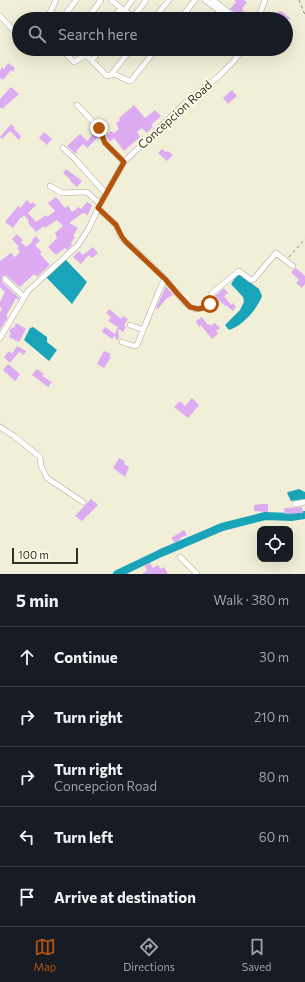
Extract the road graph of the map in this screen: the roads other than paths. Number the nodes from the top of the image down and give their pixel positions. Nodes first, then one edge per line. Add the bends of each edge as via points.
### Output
1 (56, 0) edge
2 (76, 0) edge
3 (101, 0) edge
4 (111, 0) edge
5 (132, 0) edge
6 (146, 0) edge
7 (169, 0) edge
8 (195, 0) edge
9 (205, 0) edge
10 (213, 0) edge
11 (265, 0) edge
12 (124, 10) junction
13 (50, 12) edge
14 (67, 12) edge
15 (92, 12) edge
16 (122, 12) edge
17 (126, 12) edge
18 (138, 12) edge
19 (160, 12) edge
20 (186, 12) edge
21 (222, 12) edge
22 (224, 12) edge
23 (261, 12) edge
24 (0, 16) edge
25 (12, 29) edge
26 (68, 56) edge
27 (84, 56) edge
28 (87, 56) edge
29 (95, 56) edge
30 (126, 56) edge
31 (151, 56) edge
32 (237, 56) edge
33 (92, 60) junction
34 (111, 75) junction
35 (78, 104) dead end
36 (63, 148) dead end
37 (124, 162) junction
38 (50, 186) dead end
39 (106, 194) junction
40 (99, 206) junction
41 (293, 266) dead end
42 (5, 279) dead end
43 (165, 279) junction
44 (24, 297) junction
45 (130, 325) dead end
46 (143, 330) junction
47 (0, 338) edge
48 (122, 342) dead end
49 (0, 427) edge
50 (83, 502) dead end
51 (305, 502) edge
52 (295, 504) dead end
53 (180, 557) dead end
54 (197, 574) edge

1 - 13 street
2 - 14 street
3 - 15 street
4 - 12 street
5 - 12 street
6 - 18 street
7 - 19 street
8 - 20 street
9 - 21 street
10 - 22 street
11 - 23 street
12 - 16 street
12 - 17 street
24 - 25 street
26 - 27 street via 74,62
28 - 33 street
29 - 33 street
30 - 34 street
31 - 34 street via 131,81
32 - 37 street, Concepcion Road
33 - 34 street via 107,76
35 - 37 street via 99,128 105,143
36 - 39 street
37 - 39 street, Concepcion Road
38 - 40 street via 62,193 88,193
39 - 40 street, Concepcion Road
40 - 43 street via 116,225 126,242
40 - 44 street, Concepcion Road via 78,245
41 - 43 street via 275,254 254,279 251,280 239,271 212,293 210,304 198,309 190,307
42 - 44 street
43 - 46 street
44 - 47 street, Concepcion Road
45 - 46 street
46 - 48 street via 136,346
49 - 50 street via 40,457 46,478
51 - 52 street
53 - 54 street

